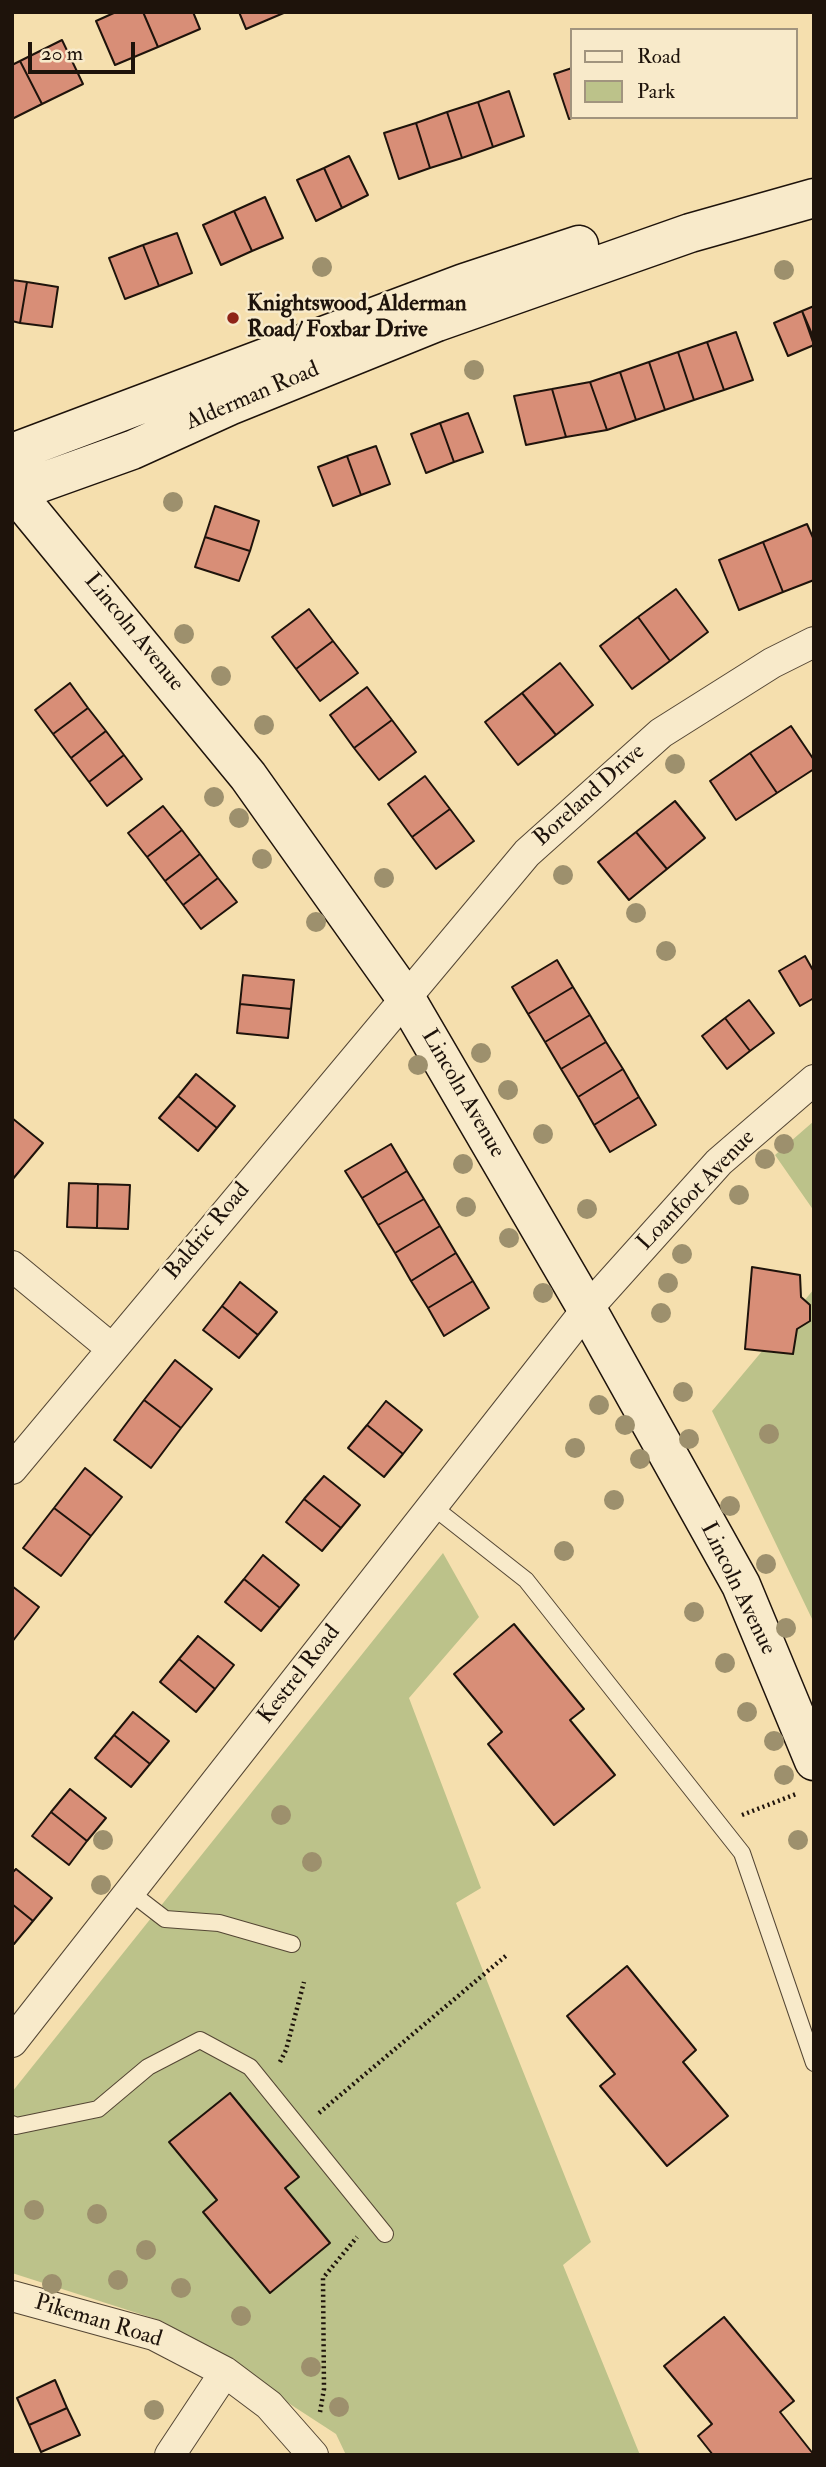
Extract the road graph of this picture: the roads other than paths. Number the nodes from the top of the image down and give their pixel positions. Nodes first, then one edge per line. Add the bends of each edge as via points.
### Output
1 (814, 173) edge
2 (814, 198) edge
3 (12, 453) edge
4 (13, 491) edge
5 (814, 642) edge
6 (405, 997) junction
7 (814, 1080) edge
8 (12, 1266) edge
9 (587, 1309) junction
10 (111, 1348) junction
11 (12, 1469) edge
12 (432, 1506) junction
13 (808, 1777) edge
14 (130, 1892) junction
15 (292, 1944) dead end
16 (12, 2042) edge
17 (814, 2063) edge
18 (12, 2124) edge
19 (385, 2234) dead end
20 (12, 2296) edge
21 (225, 2372) junction
22 (312, 2454) edge
23 (170, 2455) edge

1 - 3 street, Alderman Road via 464,283
2 - 4 street, Alderman Road via 690,233 437,323 132,450
4 - 6 street, Lincoln Avenue via 248,776
5 - 6 street, Boreland Drive via 661,733 527,853
6 - 9 street, Lincoln Avenue
6 - 10 street, Baldric Road
7 - 9 street, Loanfoot Avenue via 719,1161
8 - 10 street
9 - 12 street, Kestrel Road
9 - 13 street, Lincoln Avenue via 741,1585
10 - 11 street, Baldric Road
12 - 14 street, Kestrel Road
12 - 17 lane via 526,1580 742,1853
14 - 15 lane via 165,1919 219,1923
14 - 16 street, Kestrel Road
18 - 19 lane via 98,2109 148,2067 200,2040 250,2067
20 - 21 street, Pikeman Road via 155,2335
21 - 22 street, Pikeman Road via 269,2405
21 - 23 street

